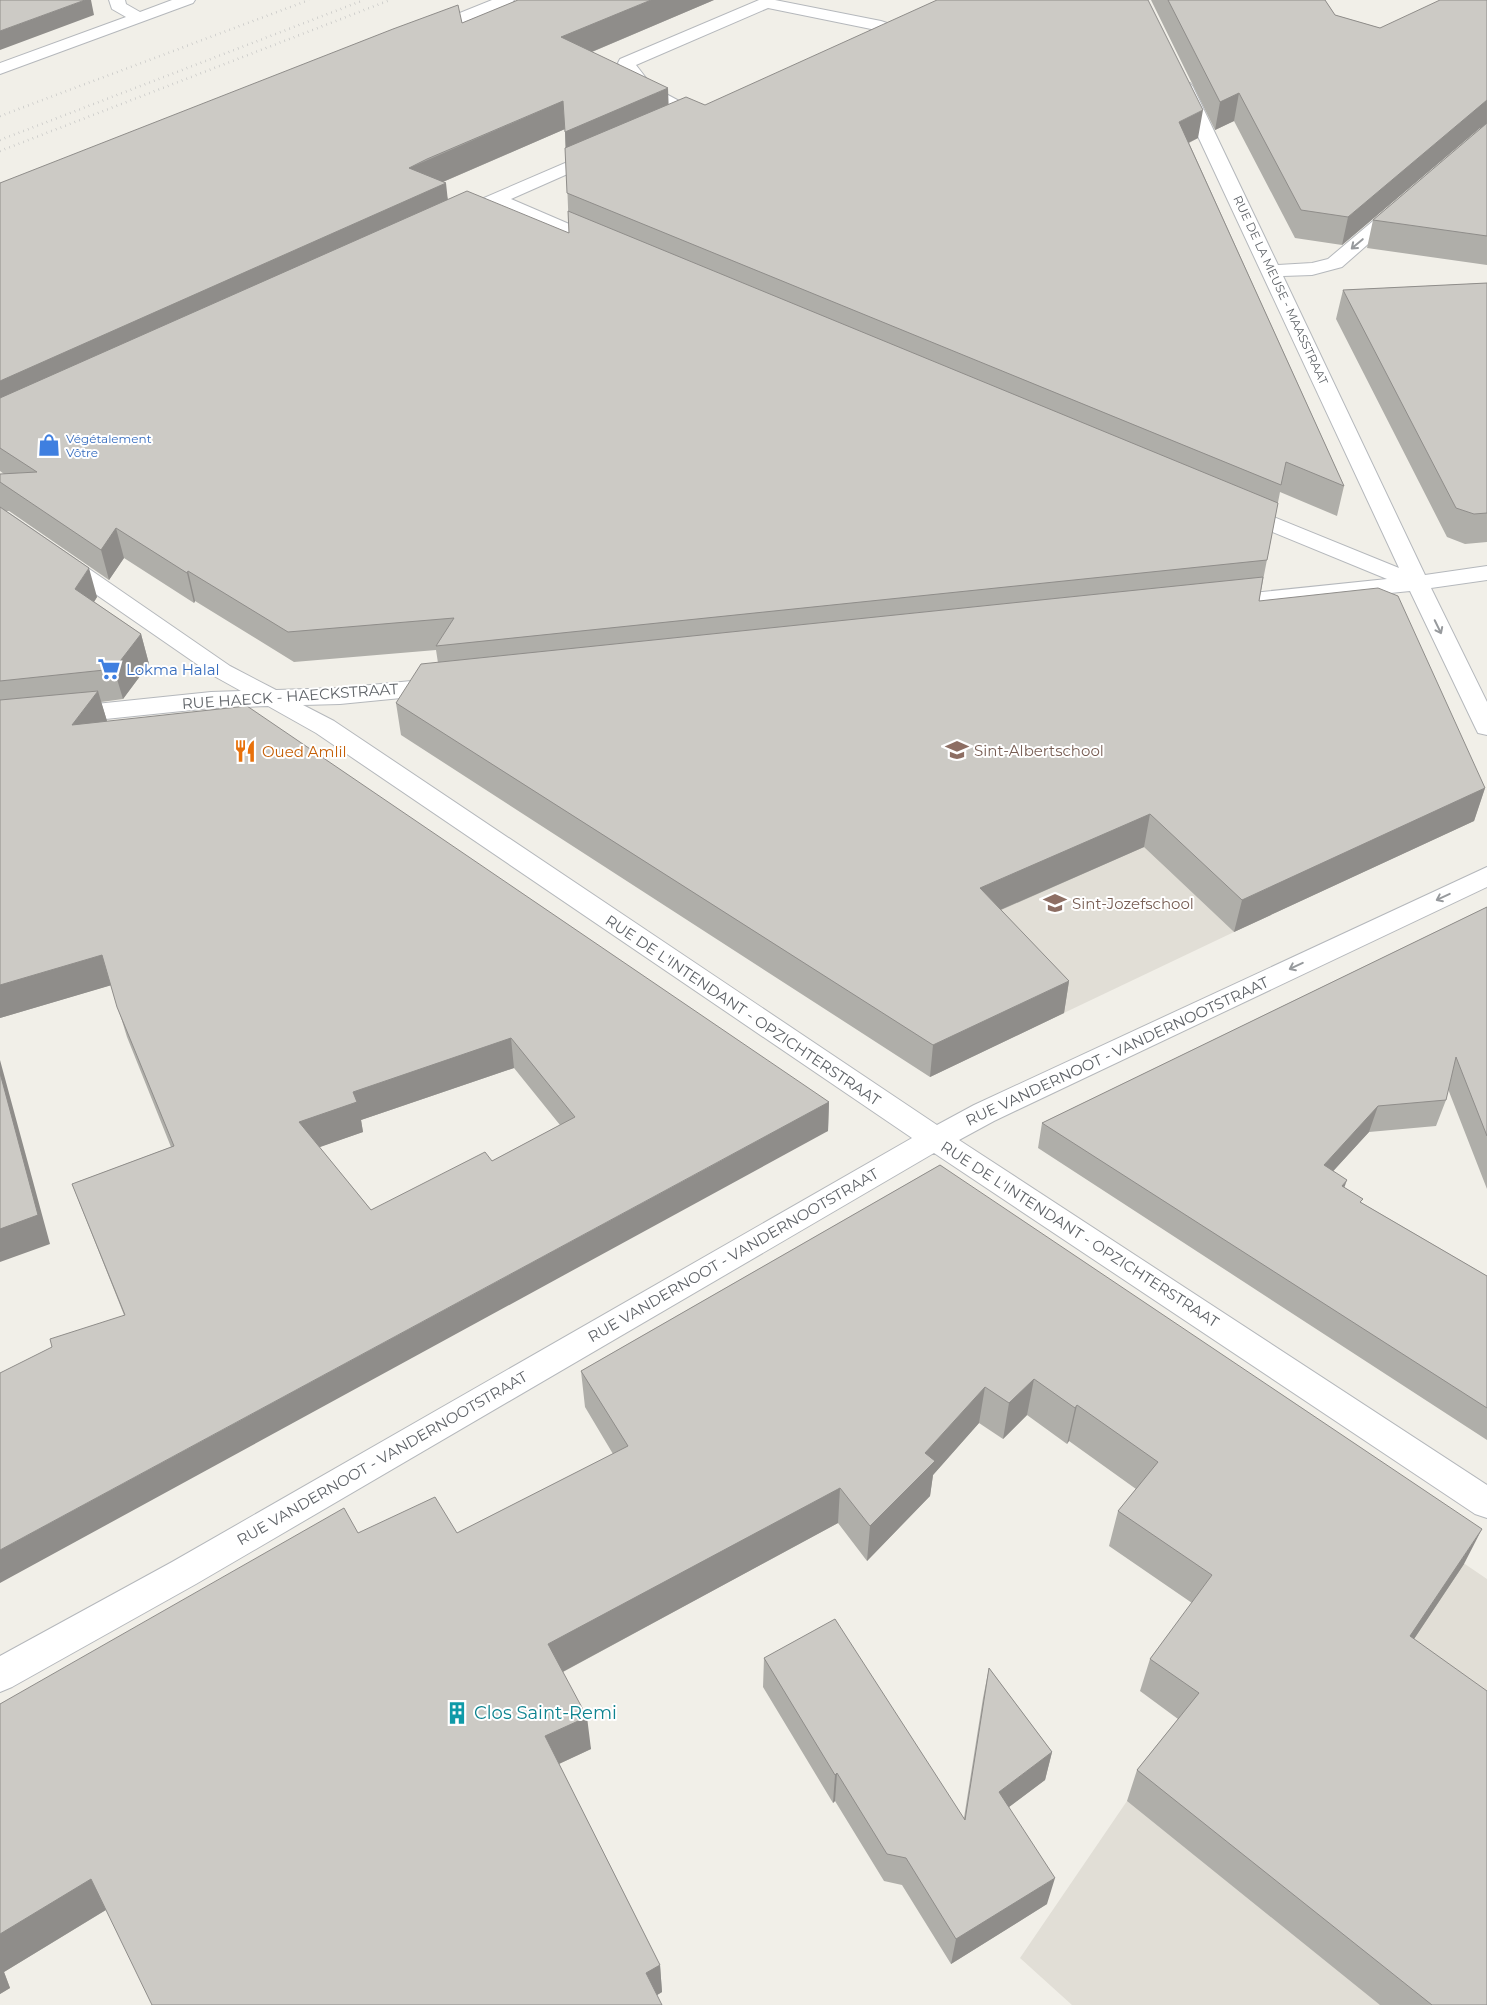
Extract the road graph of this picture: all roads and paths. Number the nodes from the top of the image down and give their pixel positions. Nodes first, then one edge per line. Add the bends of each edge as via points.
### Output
1 (117, 0) edge
2 (187, 0) edge
3 (506, 0) edge
4 (139, 18) junction
5 (414, 37) edge
6 (855, 38) edge
7 (0, 69) edge
8 (1176, 71) edge
9 (707, 106) edge
10 (690, 114) junction
11 (671, 122) edge
12 (617, 146) edge
13 (1413, 196) edge
14 (495, 199) junction
15 (444, 222) edge
16 (623, 254) edge
17 (1273, 271) junction
18 (1217, 501) edge
19 (0, 518) edge
20 (1487, 573) edge
21 (1416, 583) junction
22 (1200, 606) edge
23 (459, 684) edge
24 (272, 698) junction
25 (0, 722) edge
26 (1487, 727) edge
27 (1487, 876) edge
28 (936, 1139) junction
29 (1487, 1503) edge
30 (0, 1675) edge

1 - 4 street via 118,6
2 - 4 street
3 - 5 street
4 - 7 street
6 - 10 street via 888,23 766,3 626,63 647,91
8 - 17 street, RUE DE LA MEUSE - MAASSTRAAT
9 - 10 street
10 - 11 street
12 - 14 street
13 -> 17 street via 1335,263 1312,269
14 - 15 street
14 - 16 street
17 - 21 street, RUE DE LA MEUSE - MAASSTRAAT
18 - 21 street
19 - 24 street, RUE DE L'INTENDANT - OPZICHTERSTRAAT via 222,671
20 - 21 street
21 - 22 street
21 -> 26 street, RUE DE LA MEUSE - MAASSTRAAT
23 - 24 street, RUE HAECK - HAECKSTRAAT via 340,696
24 - 25 street, RUE HAECK - HAECKSTRAAT via 210,700
24 - 28 street, RUE DE L'INTENDANT - OPZICHTERSTRAAT via 325,727
27 -> 28 street, RUE VANDERNOOT - VANDERNOOTSTRAAT via 984,1113
28 - 29 street, RUE DE L'INTENDANT - OPZICHTERSTRAAT
28 - 30 street, RUE VANDERNOOT - VANDERNOOTSTRAAT via 184,1573

